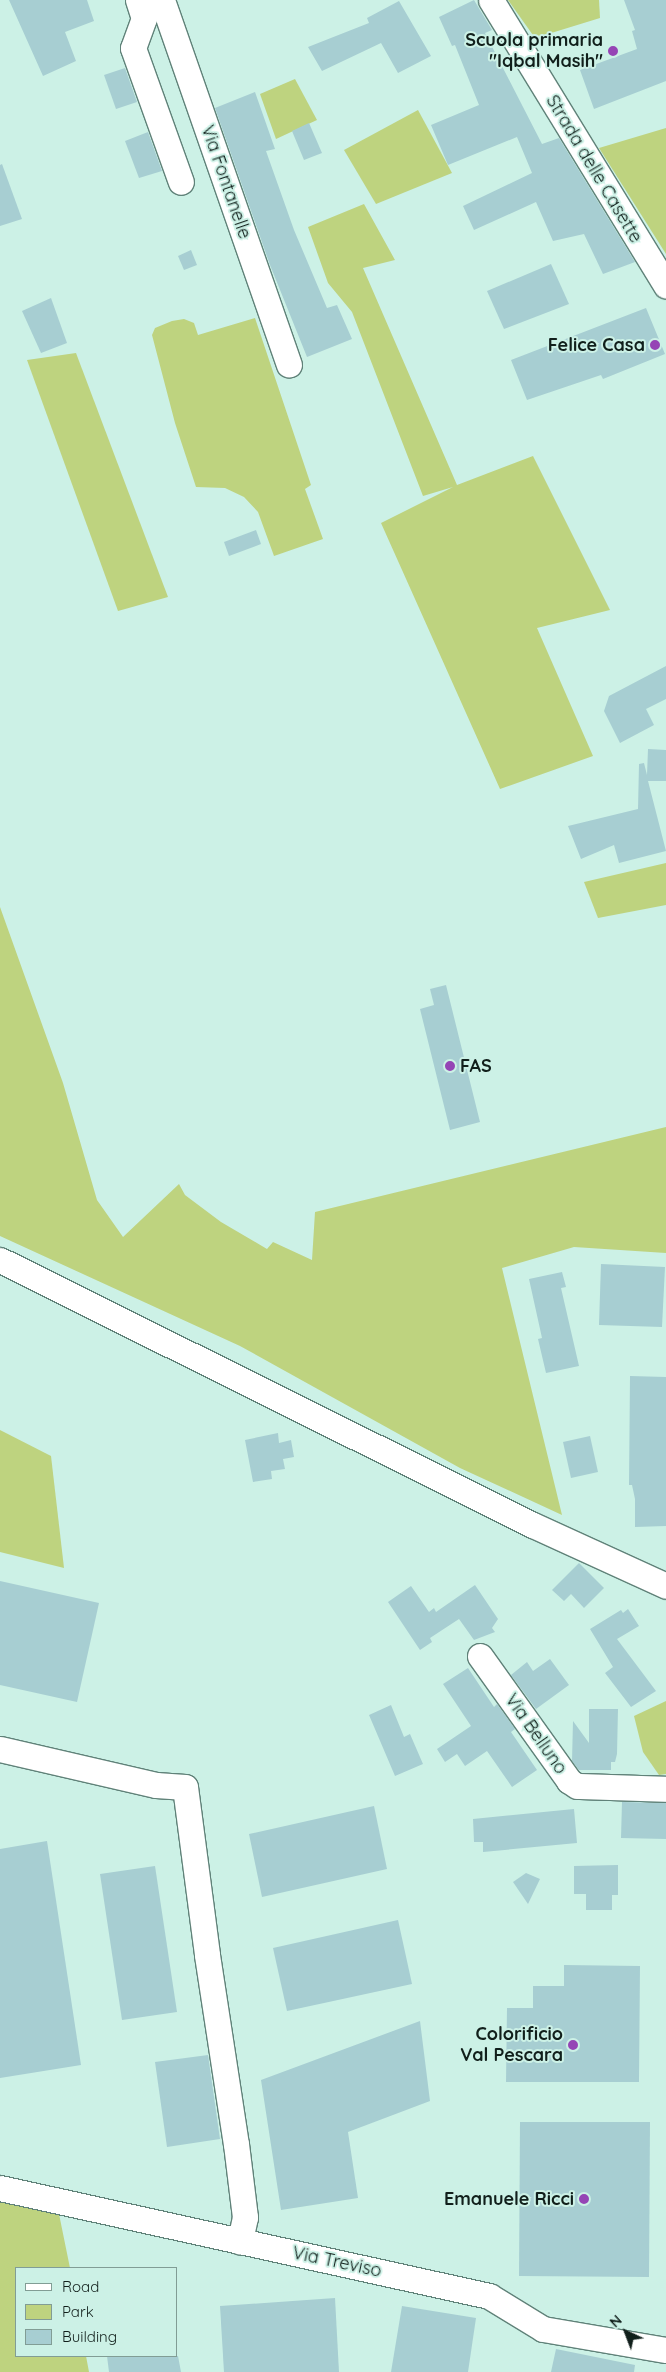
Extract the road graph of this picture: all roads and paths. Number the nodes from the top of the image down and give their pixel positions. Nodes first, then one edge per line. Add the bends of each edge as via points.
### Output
1 (138, 0) edge
2 (162, 0) edge
3 (491, 0) edge
4 (181, 182) dead end
5 (666, 286) edge
6 (289, 364) dead end
7 (0, 1260) edge
8 (666, 1585) edge
9 (480, 1656) dead end
10 (0, 1749) edge
11 (666, 1788) edge
12 (0, 2188) edge
13 (240, 2241) junction
14 (666, 2350) edge

1 - 4 street via 144,18 133,48
2 - 6 street, Via Fontanelle
3 - 5 street, Strada delle Casette
7 - 8 street via 533,1525
9 - 11 street, Via Belluno via 569,1781 577,1786
10 - 13 street via 156,1785 185,1787 245,2217
12 - 13 street, Via Treviso
13 - 14 street, Via Treviso via 489,2296 543,2329

